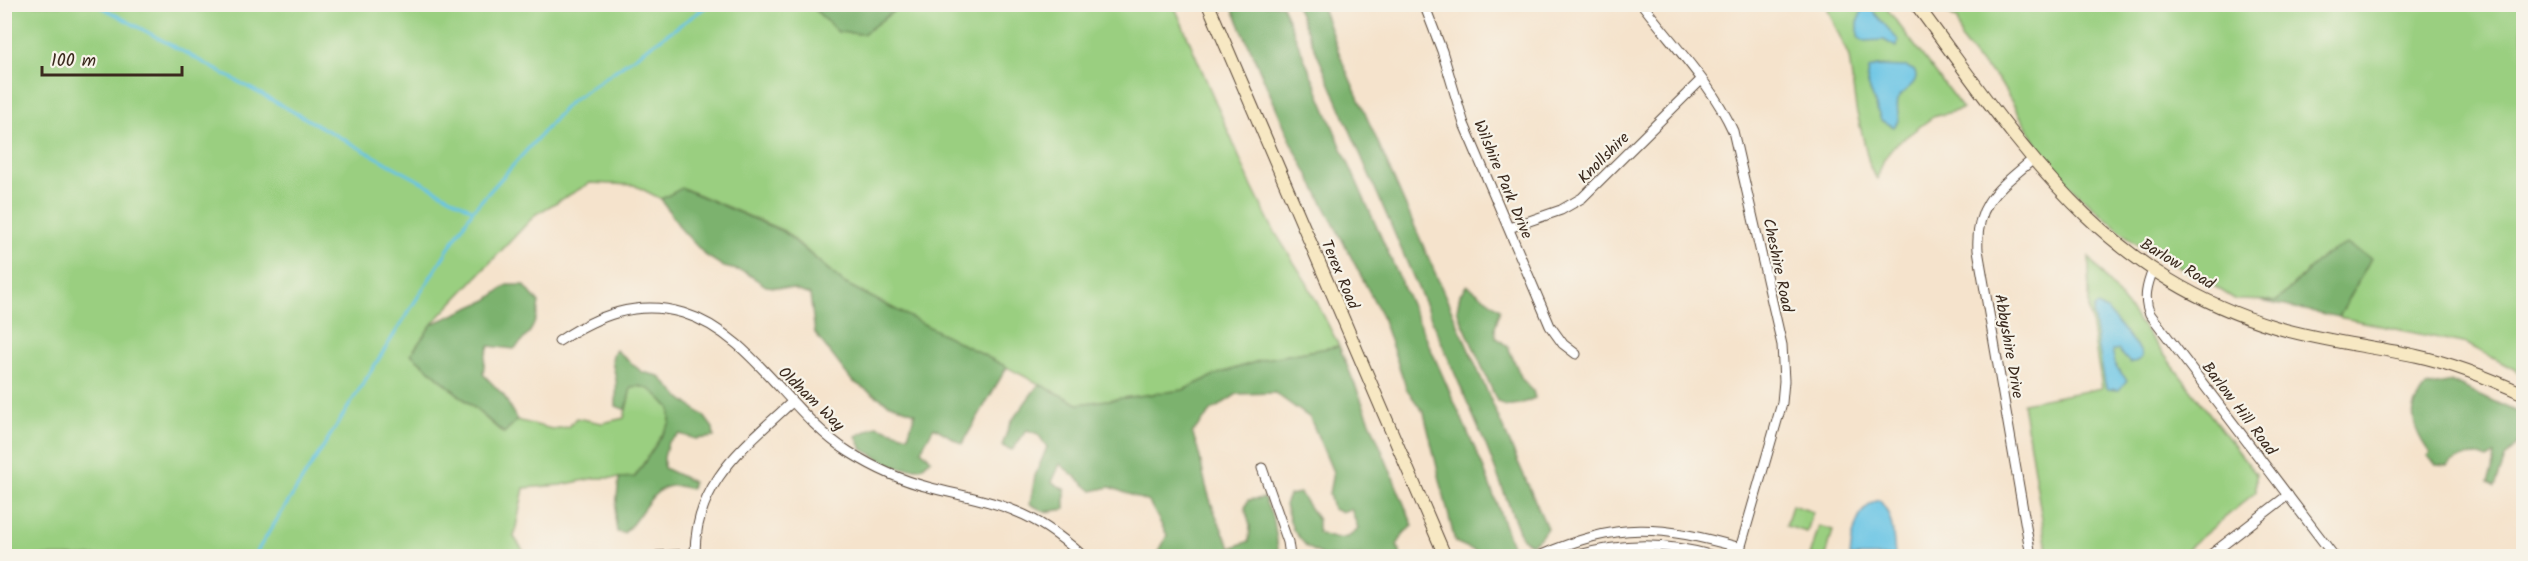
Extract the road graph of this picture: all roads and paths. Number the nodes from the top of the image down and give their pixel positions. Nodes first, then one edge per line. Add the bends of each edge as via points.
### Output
1 (1208, 4) edge
2 (1424, 4) edge
3 (1642, 4) edge
4 (1916, 4) edge
5 (1701, 80) junction
6 (2032, 160) junction
7 (1509, 228) junction
8 (2153, 270) junction
9 (559, 341) dead end
10 (1576, 354) dead end
11 (2523, 394) edge
12 (792, 402) junction
13 (1262, 468) dead end
14 (2288, 495) junction
15 (1634, 530) junction
16 (1568, 544) junction
17 (1634, 544) junction
18 (1740, 552) edge
19 (695, 555) edge
20 (657, 556) edge
21 (1083, 556) edge
22 (1290, 556) edge
23 (1445, 556) edge
24 (1539, 556) edge
25 (1574, 556) edge
26 (1714, 556) edge
27 (2031, 556) edge
28 (2209, 556) edge
29 (2334, 556) edge

1 - 23 street, Terex Road
2 - 7 street, Wilshire Park Drive via 1464,124
3 - 5 street, Cheshire Road
4 - 6 street, Barlow Road
5 - 7 street, Knollshire via 1582,198 1561,210
5 - 18 street, Cheshire Road via 1733,131 1782,345 1784,369 1777,425
6 - 8 street, Barlow Road via 2096,227
6 - 27 street, Abbyshire Drive via 1994,193 1977,231
7 - 10 street, Wilshire Park Drive via 1550,326
8 - 11 street, Barlow Road via 2205,300 2248,318 2303,335 2448,364
8 - 14 street, Barlow Hill Road via 2146,291 2150,314
9 - 12 street, Oldham Way via 594,320 627,309 681,312 716,327
12 - 19 street via 717,477 700,513
12 - 21 street, Oldham Way via 824,434 856,456 910,482 1015,510 1050,529
13 - 22 street
14 - 28 street
14 - 29 street, Barlow Hill Road
15 - 16 street via 1609,532
15 - 17 street
15 - 18 street via 1679,533
16 - 24 street
16 - 25 street
17 - 25 street
17 - 26 street via 1662,545
19 - 20 street

